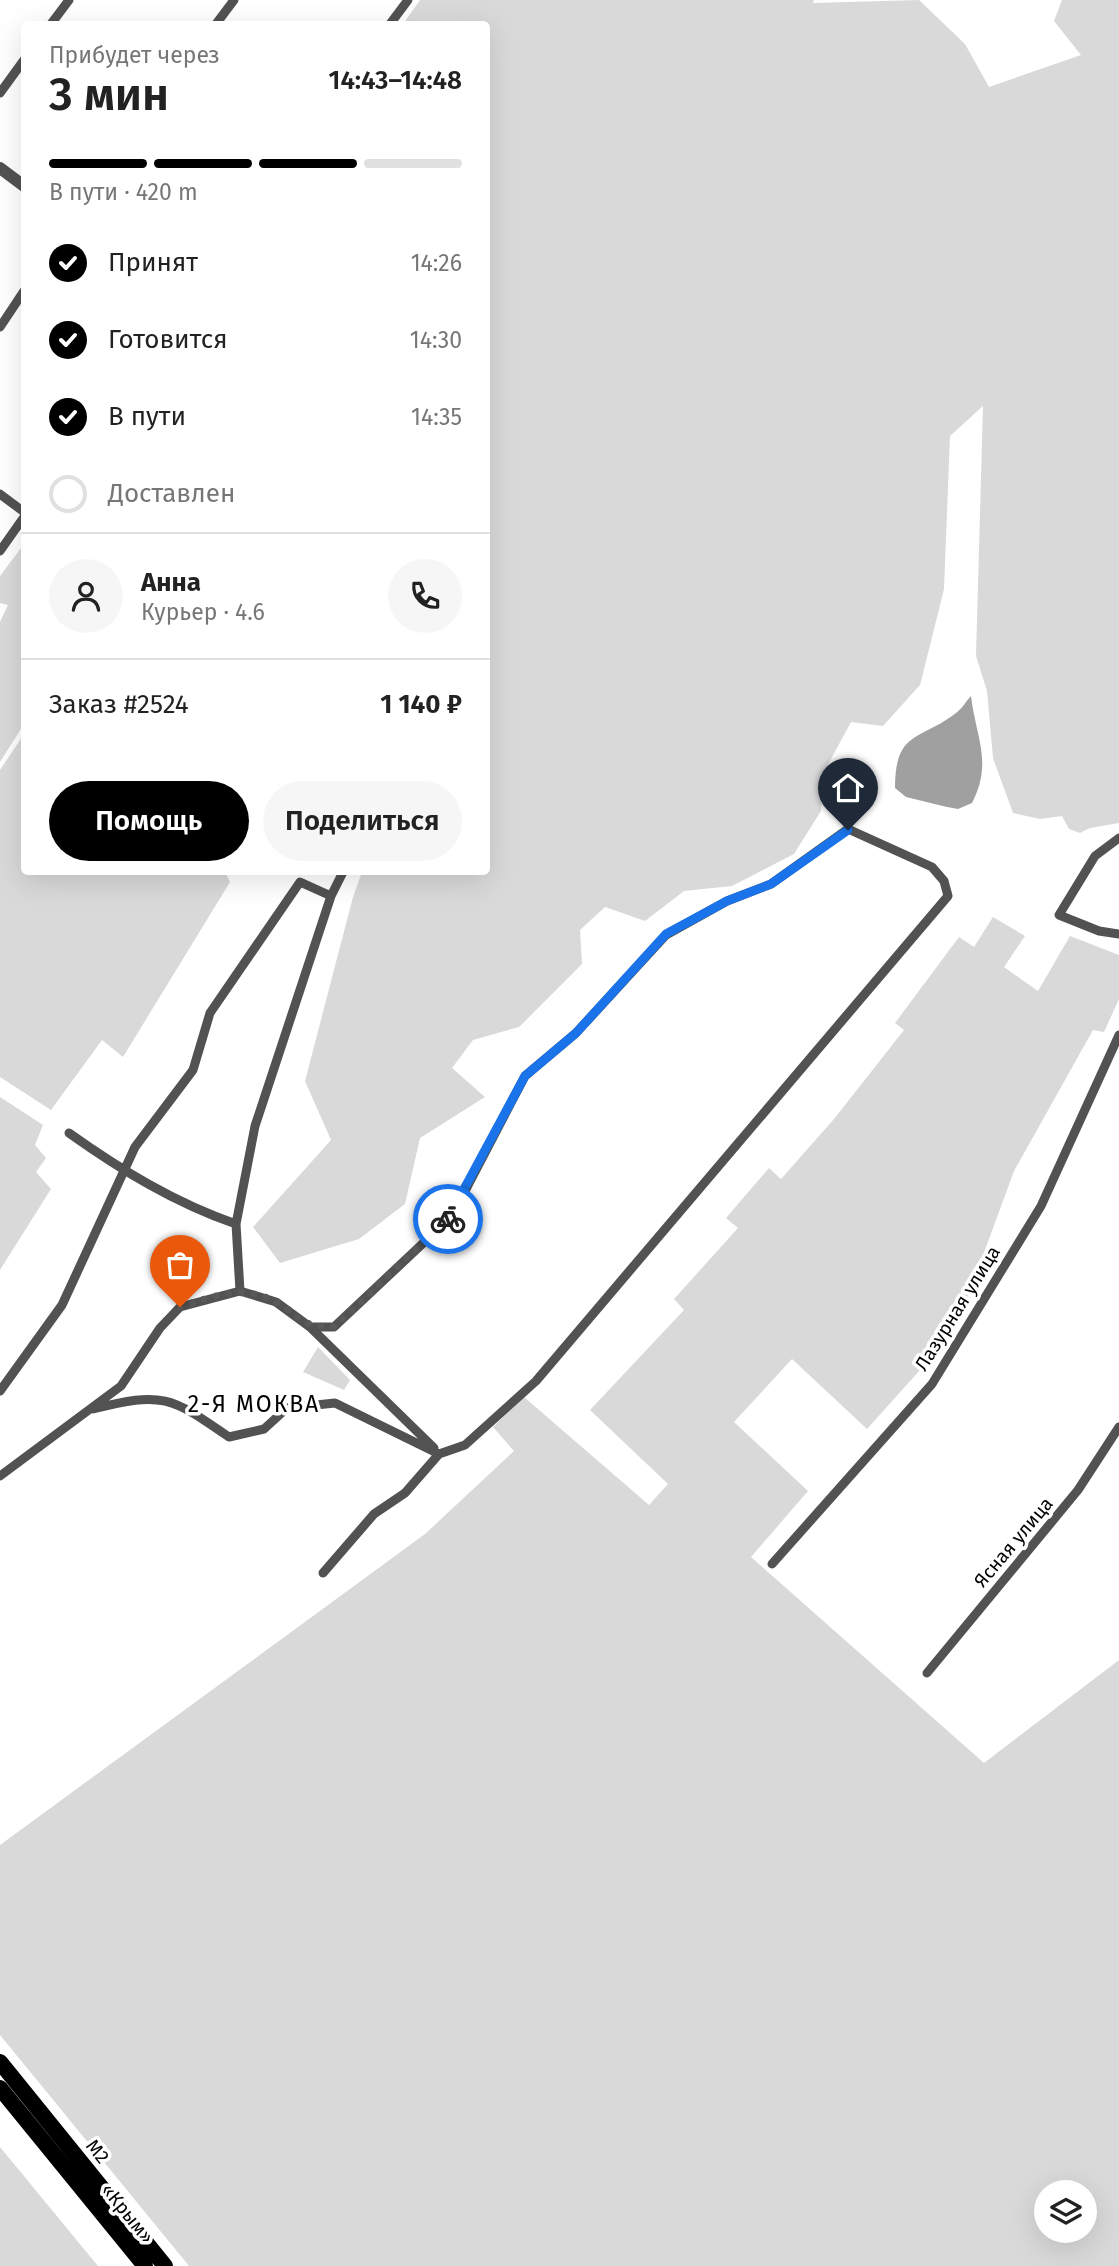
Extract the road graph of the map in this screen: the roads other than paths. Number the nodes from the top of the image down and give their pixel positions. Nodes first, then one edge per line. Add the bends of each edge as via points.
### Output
1 (69, 0) edge
2 (234, 0) edge
3 (408, 0) edge
4 (53, 21) edge
5 (218, 21) edge
6 (392, 21) edge
7 (21, 64) edge
8 (0, 93) edge
9 (0, 168) edge
10 (21, 184) edge
11 (21, 296) edge
12 (0, 327) edge
13 (0, 494) edge
14 (21, 510) edge
15 (21, 521) edge
16 (0, 551) edge
17 (1119, 838) edge
18 (342, 875) edge
19 (331, 896) junction
20 (1119, 934) edge
21 (1119, 1035) edge
22 (69, 1133) dead end
23 (123, 1172) junction
24 (236, 1224) junction
25 (240, 1291) junction
26 (310, 1327) junction
27 (0, 1391) edge
28 (93, 1409) junction
29 (1119, 1427) edge
30 (439, 1454) junction
31 (0, 1476) edge
32 (772, 1564) dead end
33 (323, 1573) dead end
34 (927, 1673) dead end
35 (0, 2062) edge
36 (0, 2088) edge
37 (145, 2266) edge
38 (165, 2266) edge

1 - 4 street
2 - 5 street
3 - 6 street
7 - 8 street
9 - 10 street
11 - 12 street
13 - 14 street
15 - 16 street
17 - 20 street via 1095,856 1059,915
18 - 19 street
19 - 23 street via 300,882 210,1013 193,1070 135,1147
19 - 24 street via 256,1126
21 - 32 street, Лазурная улица via 1041,1206 932,1384
22 - 23 street
23 - 24 street
23 - 27 street via 62,1306
24 - 25 street
25 - 26 street via 276,1302
25 - 28 street via 180,1307 121,1386
26 - 30 street
26 - 30 street via 334,1327 452,1216 525,1076 576,1033 666,934 727,901 771,884 848,830 932,867 944,881 948,896 536,1381 465,1445
28 - 30 street via 134,1398 171,1401 229,1437 264,1429 287,1408 335,1403
28 - 31 street
29 - 34 street, Ясная улица via 1078,1490
30 - 33 street via 405,1493 374,1514
35 - 38 highway, М2
36 - 37 highway, «Крым»

